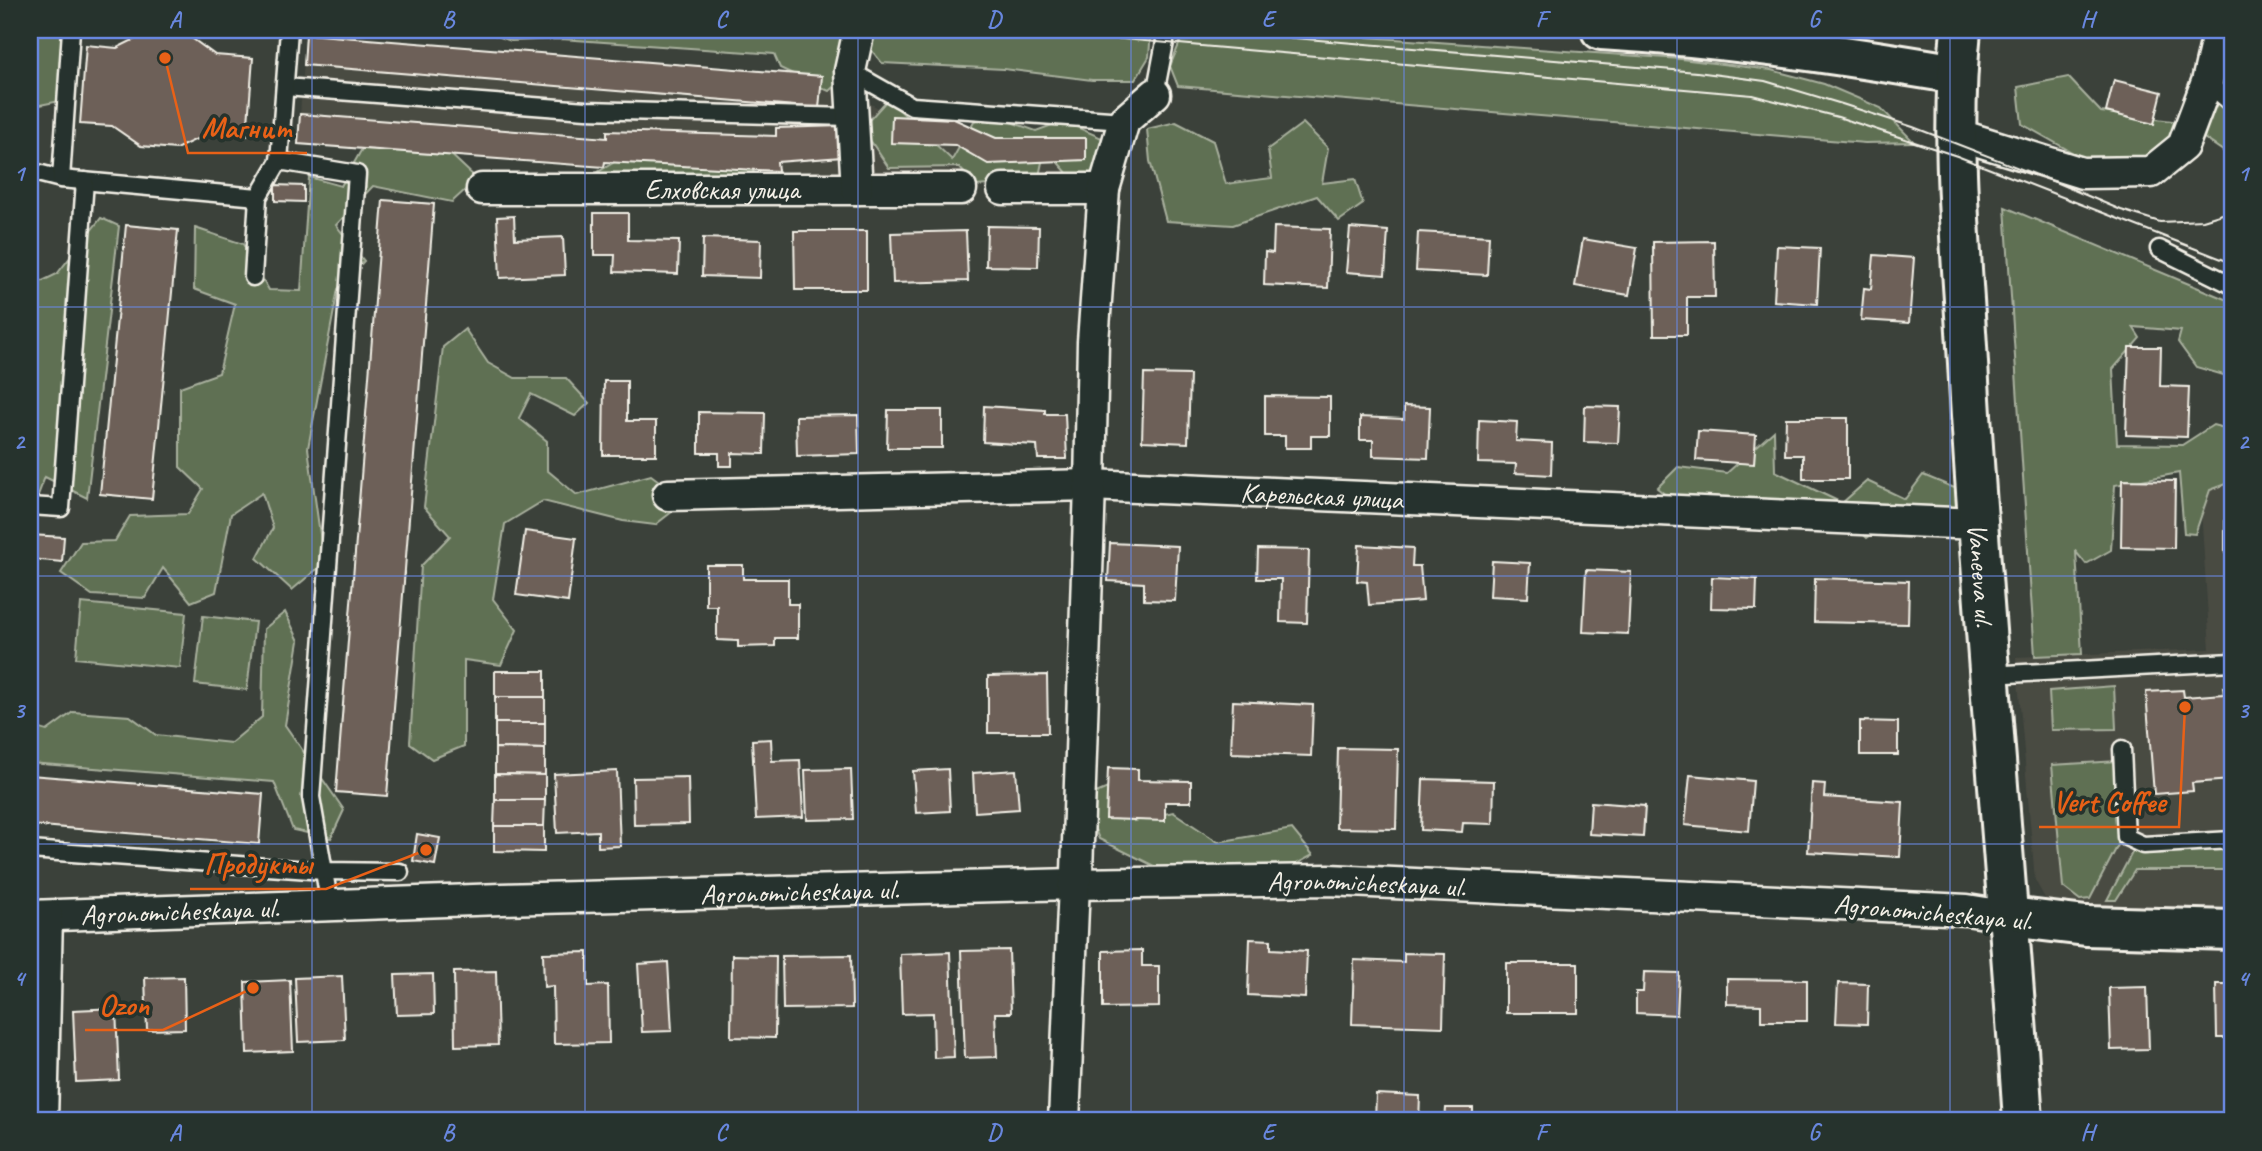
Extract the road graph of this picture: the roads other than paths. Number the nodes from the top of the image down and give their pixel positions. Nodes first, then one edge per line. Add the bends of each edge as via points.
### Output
1 (71, 30) edge
2 (289, 30) edge
3 (859, 30) edge
4 (1164, 30) edge
5 (1601, 30) edge
6 (1961, 30) edge
7 (2219, 30) edge
8 (1805, 39) edge
9 (850, 71) junction
10 (1956, 74) junction
11 (2207, 82) junction
12 (285, 88) junction
13 (1155, 94) joint
14 (2232, 104) edge
15 (851, 117) junction
16 (1124, 121) junction
17 (1956, 134) junction
18 (279, 161) junction
19 (30, 171) edge
20 (61, 179) junction
21 (85, 181) junction
22 (482, 189) dead end
23 (856, 189) junction
24 (961, 189) dead end
25 (1003, 189) dead end
26 (1104, 189) junction
27 (258, 197) junction
28 (2159, 249) dead end
29 (253, 277) dead end
30 (2232, 285) edge
31 (1090, 485) junction
32 (668, 495) dead end
33 (30, 506) edge
34 (1977, 524) junction
35 (2232, 662) edge
36 (1988, 675) junction
37 (2122, 749) dead end
38 (2232, 840) edge
39 (30, 850) edge
40 (324, 871) junction
41 (400, 872) dead end
42 (1074, 884) junction
43 (330, 906) junction
44 (38, 916) edge
45 (2010, 918) junction
46 (2232, 930) edge
47 (42, 1121) edge
48 (1064, 1121) edge
49 (2022, 1121) edge

1 - 20 lane
2 - 12 lane
3 - 9 street
4 - 13 lane
5 - 8 main road
6 - 10 main road, Vaneeva ul.
7 - 11 street
8 - 10 main road
9 - 15 street
9 - 16 lane via 912,106
10 - 17 main road, Vaneeva ul.
11 - 14 lane
11 - 17 street via 2183,146 2151,172 2082,173
12 - 15 lane via 586,110
12 - 18 lane
13 - 16 street
15 - 23 street
16 - 26 street
17 - 34 main road, Vaneeva ul.
18 - 27 lane
18 - 40 lane via 357,174 311,797
19 - 20 lane
20 - 21 lane
21 - 27 lane
21 - 33 lane via 61,508
22 - 23 street, Елховская улица
23 - 24 street, Елховская улица
25 - 26 street
26 - 31 street via 1093,341
27 - 29 lane
28 - 30 lane
31 - 32 street, Карельская улица
31 - 34 street, Карельская улица
31 - 42 street
34 - 36 main road, Vaneeva ul.
35 - 36 lane
36 - 45 main road, Vaneeva ul.
37 - 38 lane via 2126,838 2143,845
39 - 40 lane
40 - 41 lane
40 - 43 lane
42 - 43 street, Agronomicheskaya ul.
42 - 45 street, Agronomicheskaya ul. via 1329,880 1967,910
42 - 48 street
43 - 44 street, Agronomicheskaya ul.
44 - 47 street
45 - 46 main road, Agronomicheskaya ul. via 2086,926
45 - 49 main road, Vaneeva ul.

